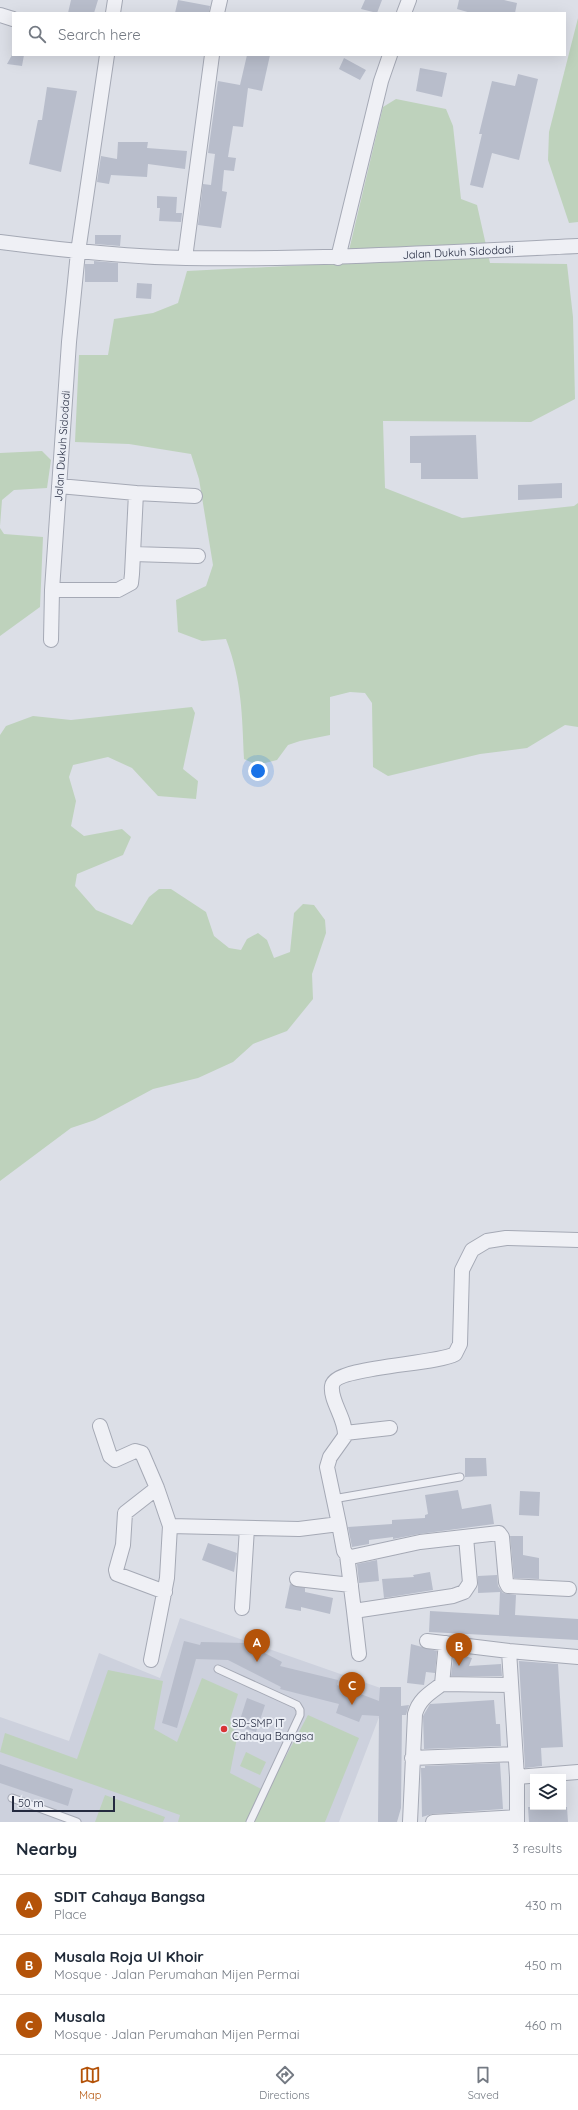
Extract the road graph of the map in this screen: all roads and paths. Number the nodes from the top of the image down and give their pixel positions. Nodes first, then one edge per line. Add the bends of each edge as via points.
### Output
1 (115, 0) edge
2 (220, 0) edge
3 (409, 0) edge
4 (113, 12) edge
5 (217, 12) edge
6 (404, 12) edge
7 (0, 16) edge
8 (12, 19) edge
9 (107, 56) edge
10 (212, 56) edge
11 (390, 56) edge
12 (0, 242) edge
13 (578, 246) edge
14 (78, 252) junction
15 (185, 258) junction
16 (338, 258) junction
17 (59, 486) junction
18 (136, 493) junction
19 (195, 496) dead end
20 (133, 554) junction
21 (198, 556) dead end
22 (52, 590) junction
23 (51, 640) dead end
24 (578, 1240) edge
25 (100, 1426) dead end
26 (390, 1428) dead end
27 (345, 1433) junction
28 (460, 1477) dead end
29 (157, 1488) junction
30 (333, 1500) junction
31 (339, 1524) junction
32 (170, 1526) junction
33 (247, 1528) junction
34 (466, 1537) junction
35 (347, 1556) junction
36 (297, 1578) dead end
37 (351, 1584) junction
38 (569, 1589) dead end
39 (165, 1592) junction
40 (242, 1608) dead end
41 (354, 1611) junction
42 (427, 1641) dead end
43 (446, 1643) junction
44 (509, 1651) junction
45 (359, 1654) dead end
46 (578, 1657) edge
47 (151, 1660) dead end
48 (218, 1668) dead end
49 (442, 1684) junction
50 (511, 1684) junction
51 (515, 1754) junction
52 (412, 1758) junction
53 (578, 1772) edge
54 (517, 1777) junction
55 (12, 1798) dead end
56 (517, 1820) edge
57 (77, 1822) edge
58 (250, 1822) edge
59 (410, 1822) edge
60 (433, 1822) edge

1 - 4 street
2 - 5 street
3 - 6 street
7 - 8 street
9 - 14 street, Jalan Dukuh Sidodadi
10 - 15 street
11 - 16 street via 381,81
12 - 14 street, Jalan Dukuh Sidodadi
13 - 16 street, Jalan Dukuh Sidodadi
14 - 15 street, Jalan Dukuh Sidodadi
14 - 17 street, Jalan Dukuh Sidodadi
15 - 16 street, Jalan Dukuh Sidodadi
17 - 18 street
17 - 22 street, Jalan Dukuh Sidodadi
18 - 19 street
18 - 20 street
20 - 21 street
20 - 22 street via 130,583 124,588
22 - 23 street, Jalan Dukuh Sidodadi
24 - 27 street via 506,1238 486,1241 476,1246 467,1256 462,1270 458,1351 452,1356 440,1359 354,1372 336,1379 332,1384 332,1392
25 - 29 street via 110,1456 115,1460 136,1451 142,1453
26 - 27 street
27 - 30 street via 330,1457 327,1467
28 - 30 lane
29 - 32 street
29 - 39 street via 125,1513 123,1545 116,1570 117,1574
30 - 31 street
31 - 33 street via 299,1528
31 - 35 street
32 - 33 street
32 - 39 street
33 - 40 street
34 - 35 street via 437,1539
34 - 38 street via 499,1533 502,1537 508,1586
34 - 41 street via 470,1580 464,1592 431,1600
35 - 37 street
36 - 37 street
37 - 41 street
39 - 47 street
41 - 45 street
42 - 43 street
43 - 44 street
43 - 49 street
44 - 46 street
44 - 50 street
48 - 58 lane via 297,1705 300,1710 300,1715
49 - 50 street
49 - 52 street via 417,1705
50 - 51 street
51 - 52 street
51 - 54 street
52 - 59 street
53 - 54 street
54 - 56 street
55 - 57 lane
56 - 60 street

